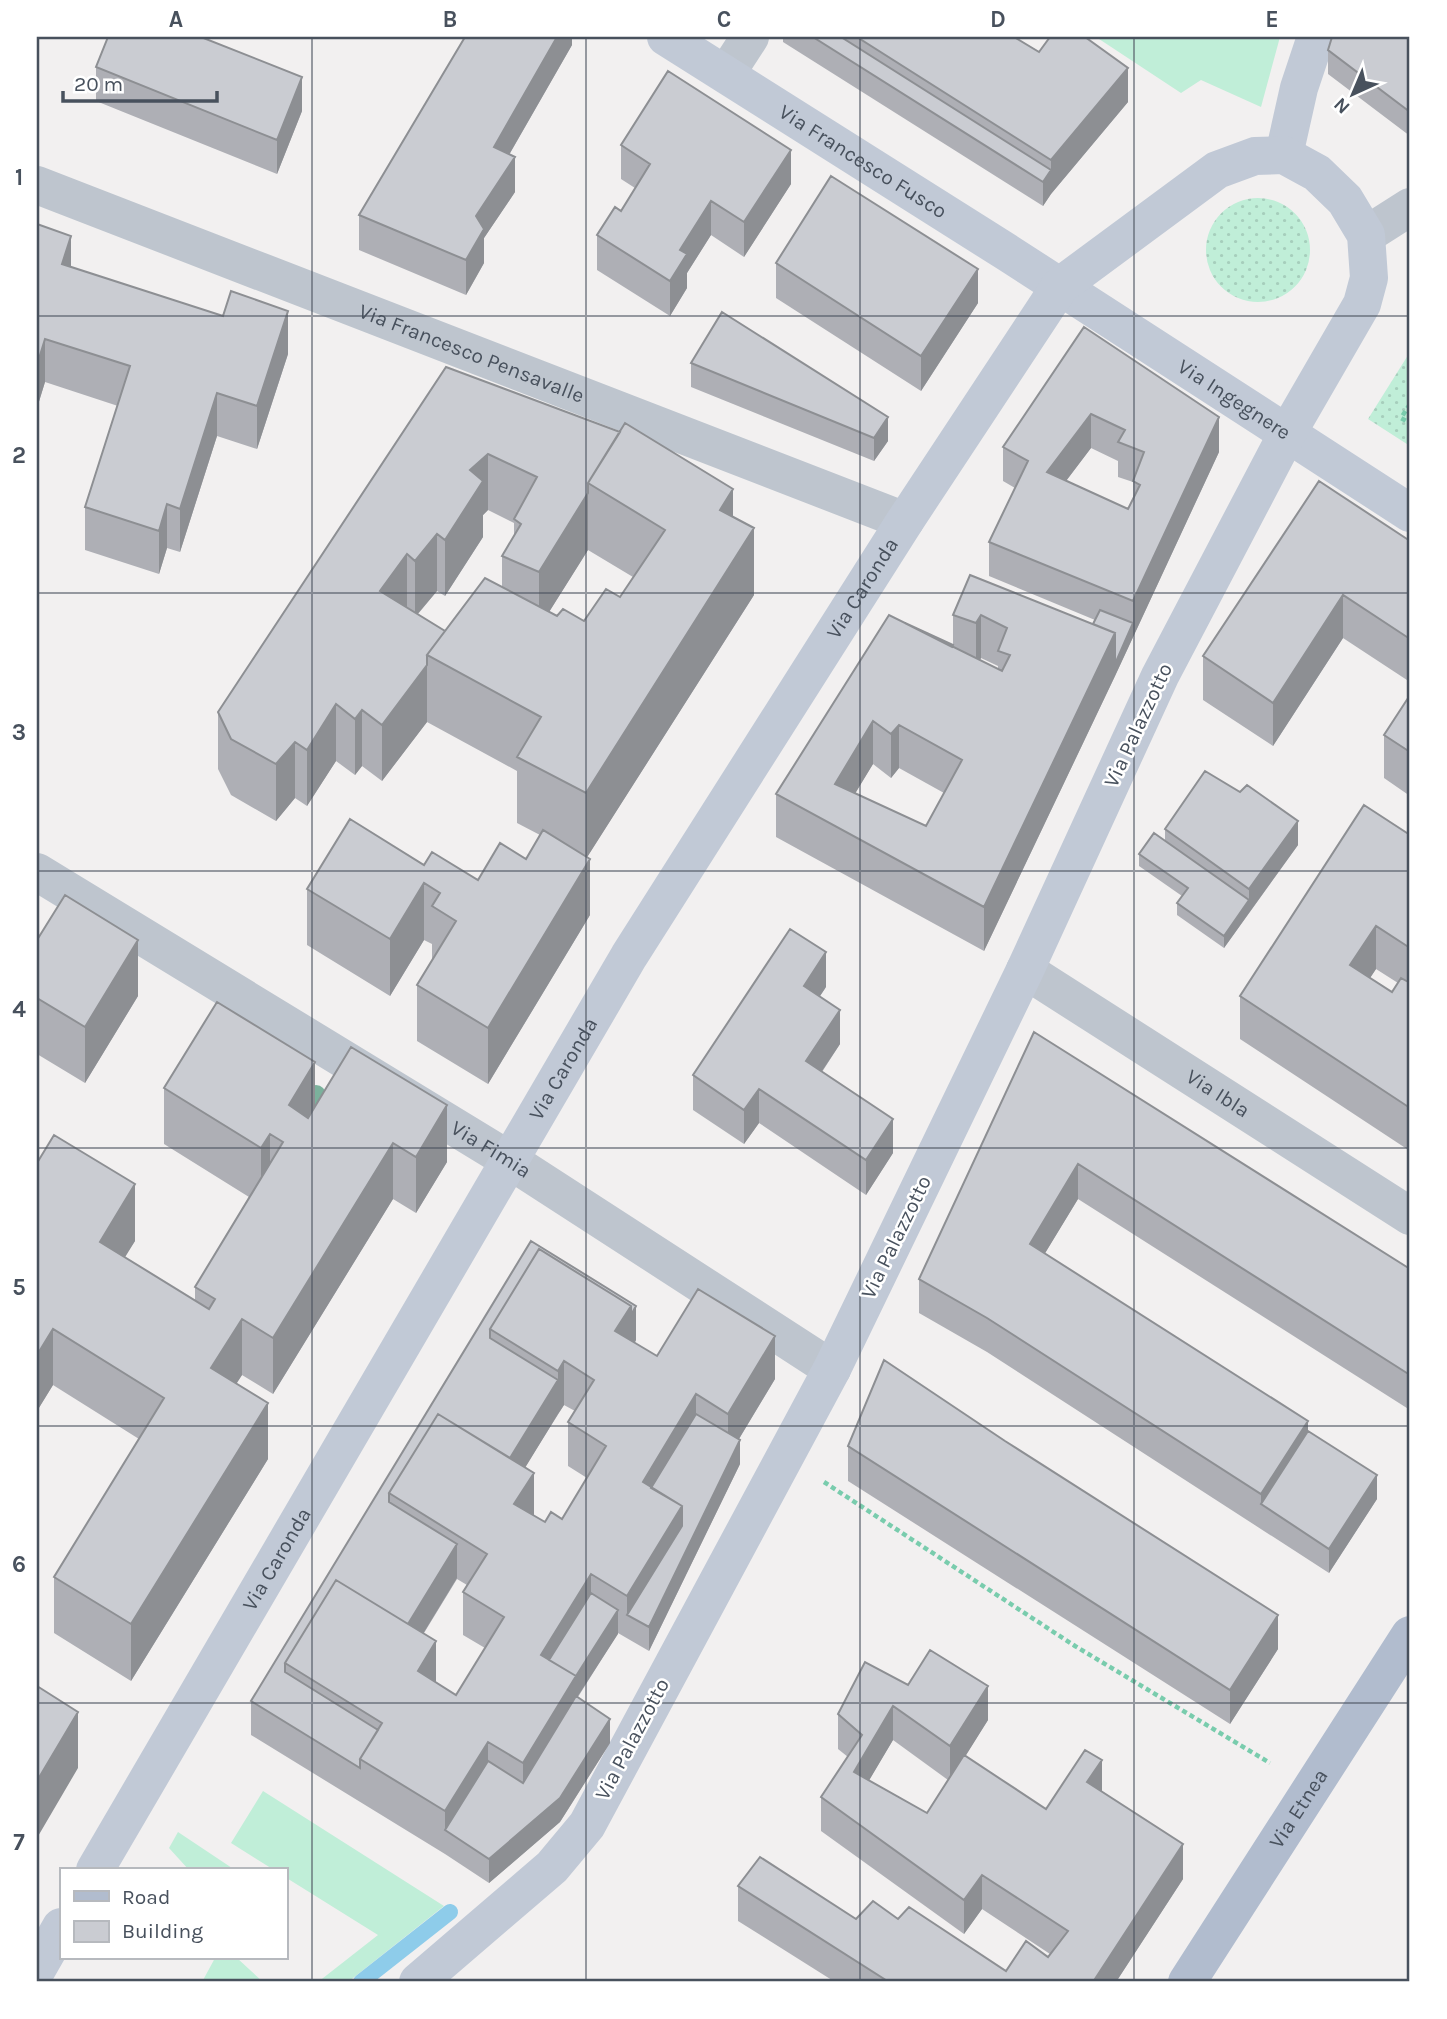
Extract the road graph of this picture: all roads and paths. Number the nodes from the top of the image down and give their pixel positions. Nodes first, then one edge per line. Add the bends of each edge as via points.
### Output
1 (666, 37) edge
2 (750, 37) edge
3 (1316, 37) edge
4 (726, 74) junction
5 (1284, 155) junction
6 (37, 185) edge
7 (1410, 207) edge
8 (1366, 235) junction
9 (1059, 286) junction
10 (1410, 404) edge
11 (1410, 423) edge
12 (1288, 432) junction
13 (1410, 513) edge
14 (905, 521) junction
15 (37, 872) edge
16 (1025, 970) junction
17 (509, 1160) junction
18 (1410, 1216) edge
19 (832, 1369) junction
20 (786, 1454) junction
21 (1410, 1635) edge
22 (1270, 1763) dead end
23 (96, 1868) edge
24 (60, 1929) edge
25 (37, 1969) edge
26 (418, 1982) edge
27 (1187, 1982) edge

1 - 4 main road, Via Francesco Fusco
2 - 4 street
3 - 5 main road
4 - 9 main road, Via Francesco Fusco
5 - 8 main road via 1317,173 1345,200
5 - 9 main road via 1255,156 1217,170
6 - 14 street, Via Francesco Pensavalle
7 - 8 street
8 - 12 main road, Via Palazzotto via 1369,278 1362,304
9 - 12 main road, Via Ingegnere
9 - 14 main road, Via Caronda
10 - 11 path via 1401,418
12 - 13 main road, Via Ingegnere
12 - 16 main road, Via Palazzotto via 1160,676
14 - 17 main road, Via Caronda via 629,956
15 - 17 street, Via Fimia
16 - 18 street, Via Ibla
16 - 19 main road, Via Palazzotto
17 - 19 street, Via Fimia
17 - 23 main road, Via Caronda
19 - 20 main road, Via Palazzotto
20 - 22 path via 1029,1616
20 - 26 main road, Via Palazzotto via 587,1825 552,1867
21 - 27 main road, Via Etnea
24 - 25 main road

